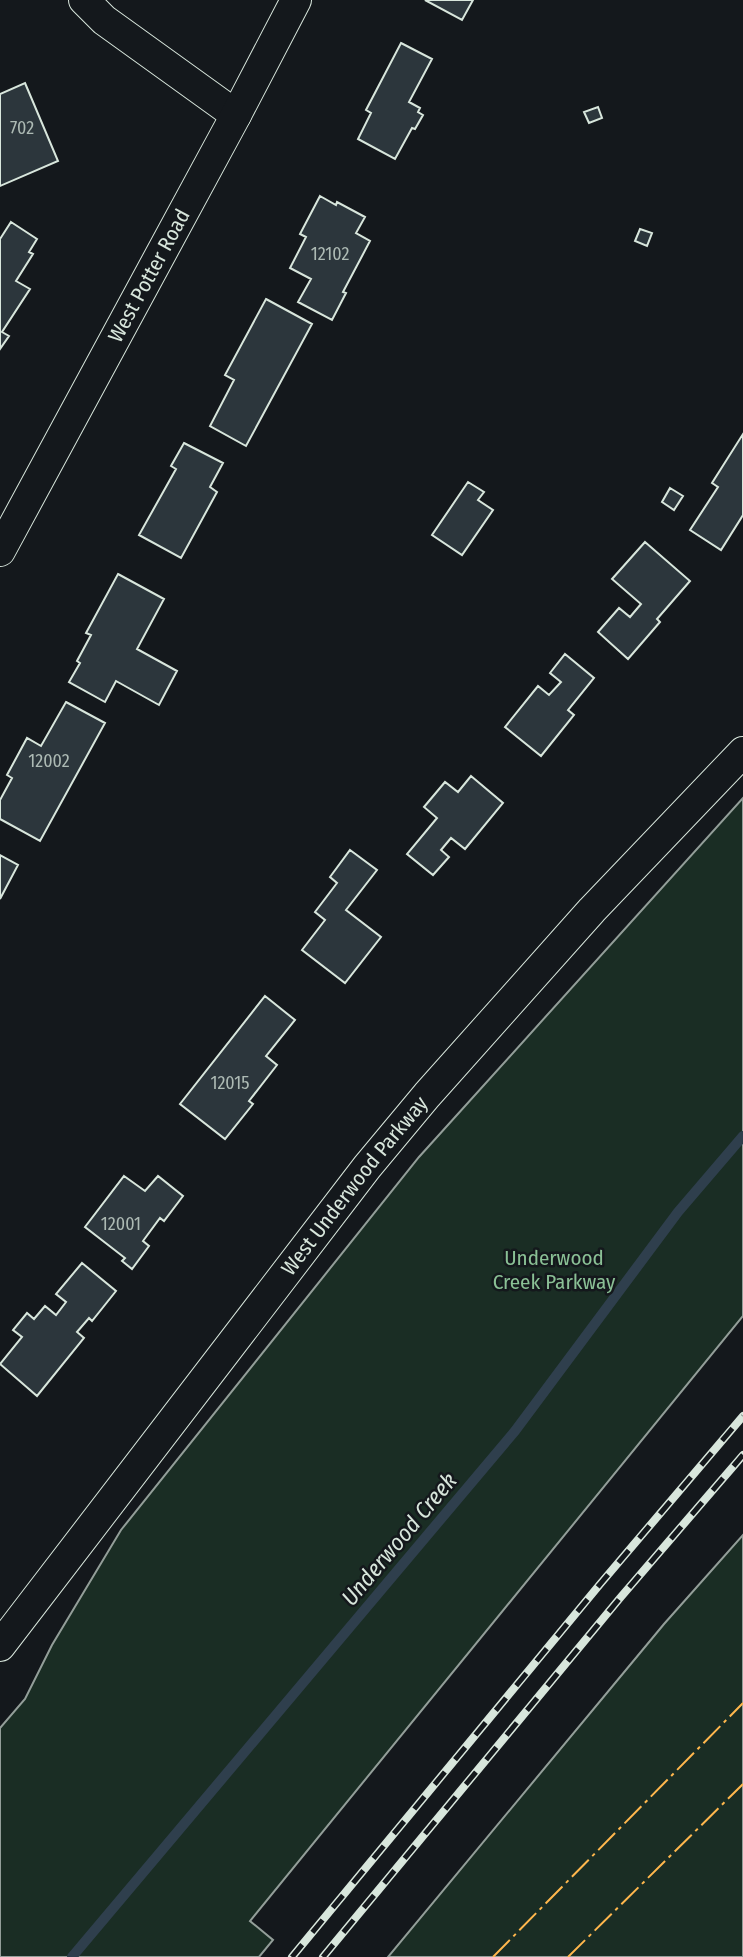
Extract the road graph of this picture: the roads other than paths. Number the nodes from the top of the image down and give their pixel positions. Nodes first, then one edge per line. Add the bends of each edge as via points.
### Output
1 (84, 0) edge
2 (296, 0) edge
3 (236, 115) junction
4 (0, 551) edge
5 (743, 752) edge
6 (0, 1646) edge

1 - 3 street via 104,20
2 - 3 street, West Potter Road
3 - 4 street, West Potter Road
5 - 6 street, West Underwood Parkway via 592,910 384,1146

